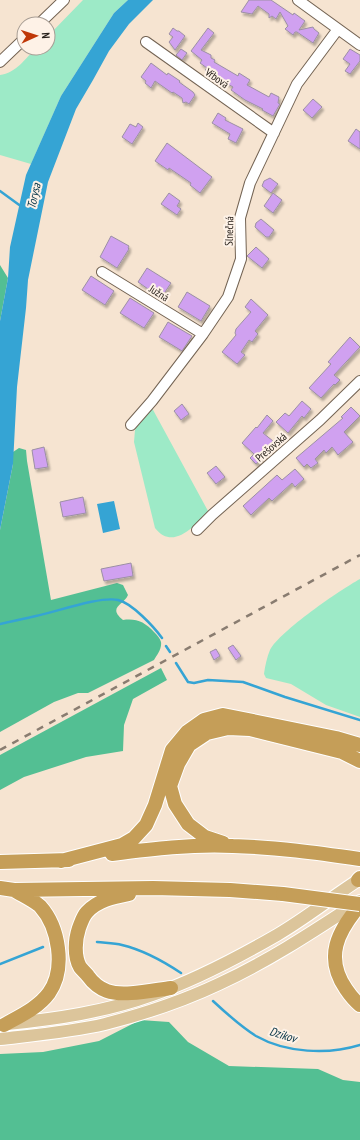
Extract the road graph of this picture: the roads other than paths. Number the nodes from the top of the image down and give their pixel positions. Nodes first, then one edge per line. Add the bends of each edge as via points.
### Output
1 (64, 0) edge
2 (298, 0) edge
3 (47, 16) edge
4 (338, 29) junction
5 (146, 42) dead end
6 (360, 45) edge
7 (16, 47) edge
8 (0, 62) edge
9 (274, 133) junction
10 (102, 272) dead end
11 (203, 334) junction
12 (360, 381) edge
13 (131, 425) dead end
14 (197, 530) dead end
15 (360, 745) edge
16 (360, 761) edge
17 (233, 846) junction
18 (360, 859) edge
19 (60, 861) junction
20 (0, 862) edge
21 (359, 879) edge
22 (153, 888) junction
23 (7, 889) edge
24 (360, 900) edge
25 (360, 904) edge
26 (171, 988) junction
27 (360, 1005) edge
28 (2, 1025) edge
29 (0, 1039) edge

1 - 3 street
2 - 4 street
4 - 6 street
4 - 9 street, Slnečná via 297,84
5 - 9 street, Vŕbová
7 - 8 street
9 - 11 street, Slnečná via 250,183 240,218 240,259 228,297
10 - 11 street, Južná
11 - 13 street, Slnečná
12 - 14 street, Prešovská
15 - 19 highway via 223,715 204,720 187,732 172,750 155,805 146,825 134,838 122,845
16 - 17 highway via 342,752 250,729 228,728 207,733 189,745 170,786 175,804 188,824 205,837
17 - 18 highway
17 - 19 highway via 161,848
19 - 20 highway
21 - 26 main road via 278,934 206,973
22 - 23 highway
22 - 25 highway, bridge via 283,894
22 - 26 highway via 115,897 93,906 86,913 80,927 76,945 77,955 80,967 93,982 109,992 135,993
23 - 28 highway via 39,905 46,913 52,924 58,948 57,972 49,992 31,1010
24 - 29 main road via 285,950 219,985 185,999 104,1024
25 - 27 highway via 338,937 335,954 336,968 342,983
26 - 28 main road via 95,1011

